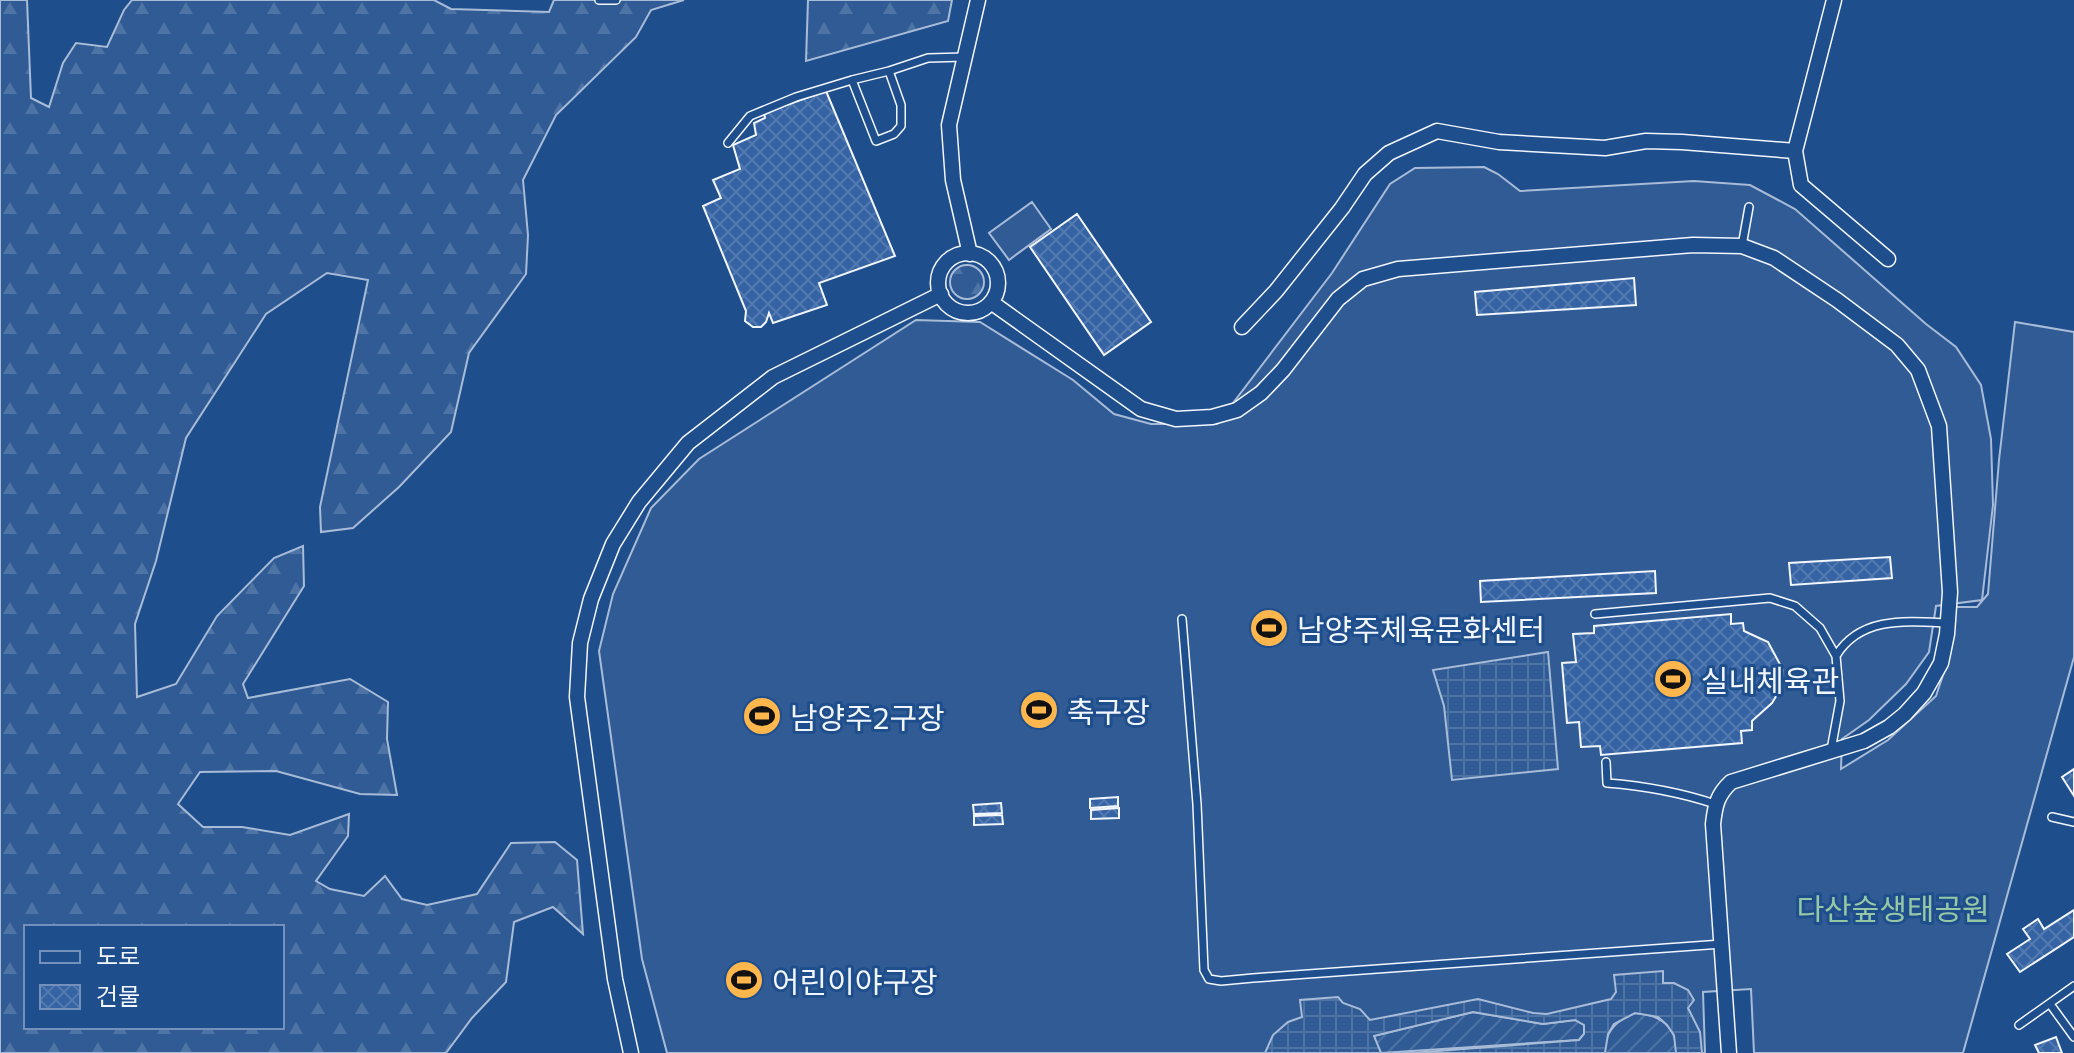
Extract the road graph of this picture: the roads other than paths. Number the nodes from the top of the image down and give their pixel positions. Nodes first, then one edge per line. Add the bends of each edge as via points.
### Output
1 (599, 0) edge
2 (616, 0) edge
3 (978, 0) edge
4 (1834, 0) edge
5 (965, 57) junction
6 (889, 71) junction
7 (852, 80) junction
8 (728, 143) dead end
9 (1795, 151) junction
10 (1749, 207) dead end
11 (1742, 246) junction
12 (970, 254) junction
13 (1888, 259) dead end
14 (941, 294) junction
15 (991, 302) junction
16 (1242, 327) dead end
17 (1595, 614) dead end
18 (1182, 619) dead end
19 (1948, 623) junction
20 (1836, 656) junction
21 (1830, 753) junction
22 (1606, 762) dead end
23 (1715, 804) junction
24 (2052, 817) dead end
25 (2074, 822) edge
26 (1722, 944) junction
27 (2074, 986) edge
28 (2050, 1004) junction
29 (2019, 1025) dead end
30 (2074, 1037) edge
31 (631, 1053) edge
32 (1729, 1053) edge

1 - 2 lane
3 - 5 street
4 - 9 street
5 - 6 lane via 928,58
5 - 12 street via 949,125 953,180
6 - 7 lane
6 - 7 lane via 901,105 901,126 876,141
7 - 8 lane via 750,116
9 - 13 street via 1801,185
9 - 16 street via 1670,141 1605,148 1499,142 1437,131 1389,153 1365,174
10 - 11 lane
11 - 15 street via 1693,245 1398,269 1363,279 1338,299 1261,393 1237,410 1212,417 1176,419 1141,409
11 - 19 street via 1774,258 1837,300 1897,345 1918,370 1939,426
12 - 14 street via 945,264 938,283
12 - 15 street via 981,256 995,270 997,288
14 - 15 street via 962,313
14 - 31 street via 773,377 688,443 639,502 613,544 580,643 577,697 615,979
17 - 20 lane via 1770,598 1795,606 1820,628
18 - 26 lane via 1204,970 1209,979
19 - 20 lane via 1899,620 1863,629
19 - 21 street via 1941,663 1905,714 1864,741
20 - 21 lane via 1840,701
21 - 23 street via 1731,782
22 - 23 lane via 1607,783 1647,786
23 - 26 street
24 - 25 lane
26 - 32 street
27 - 28 lane
28 - 29 lane
28 - 30 lane

